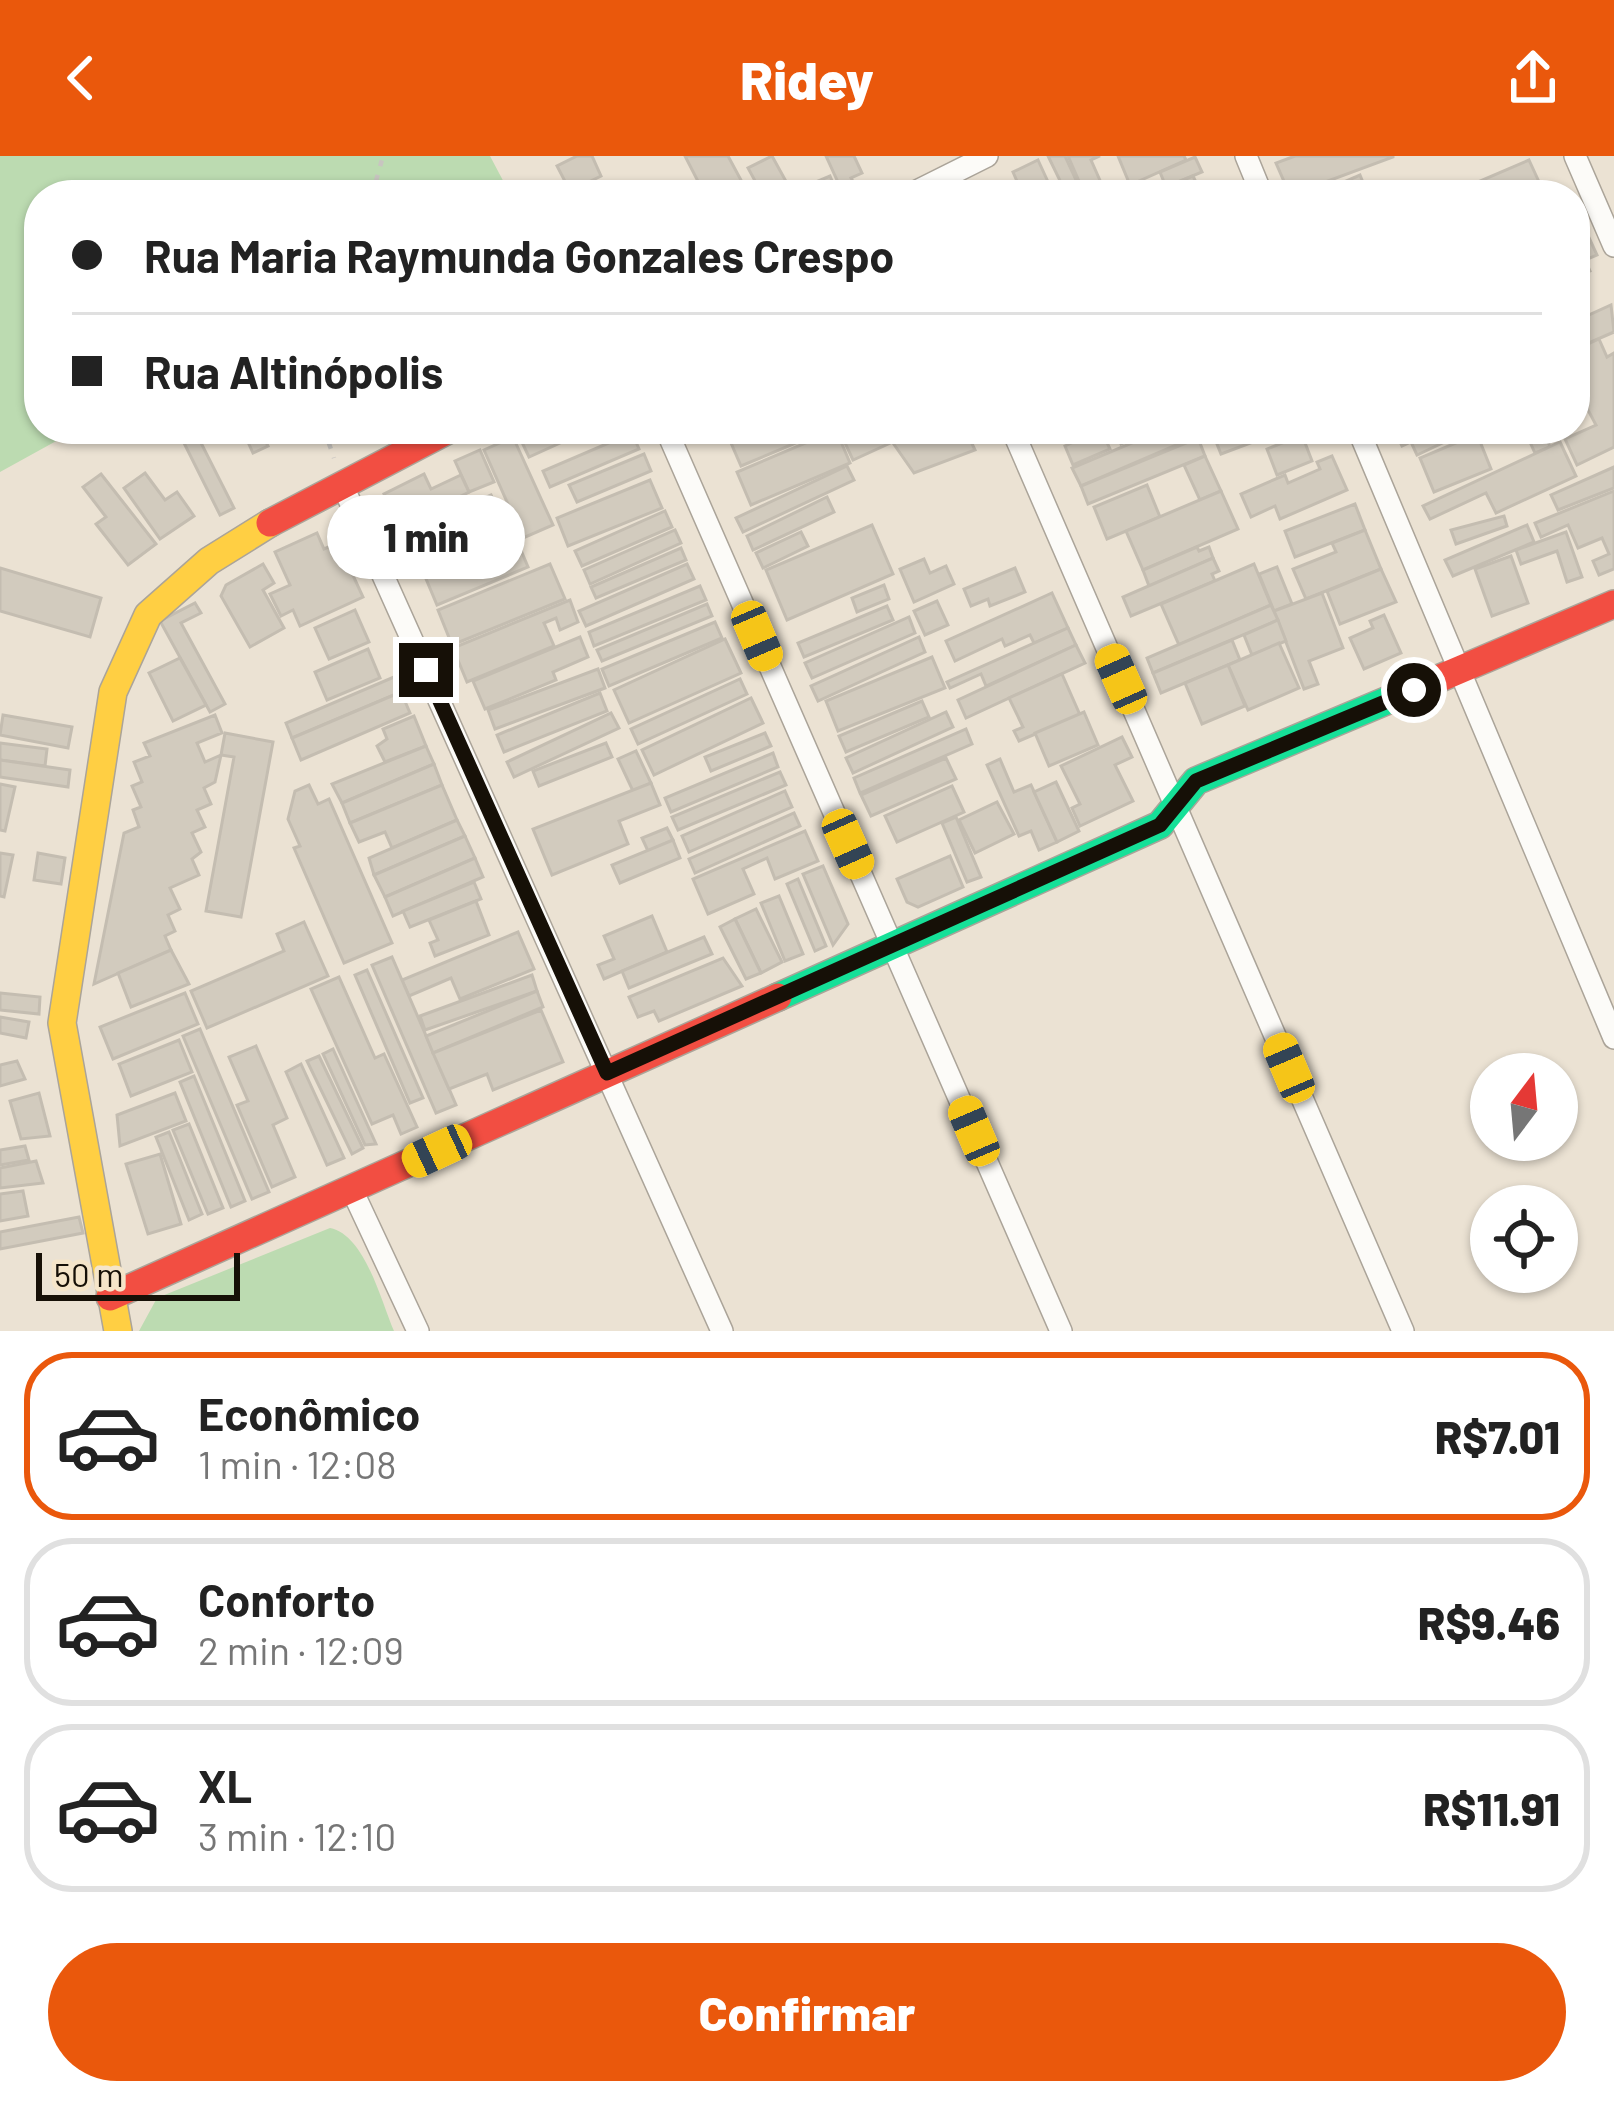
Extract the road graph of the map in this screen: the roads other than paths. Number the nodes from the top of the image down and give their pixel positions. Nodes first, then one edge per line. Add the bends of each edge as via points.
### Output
1 (987, 156) edge
2 (940, 180) edge
3 (1590, 191) edge
4 (1614, 246) edge
5 (421, 444) edge
6 (673, 444) edge
7 (1019, 444) edge
8 (1364, 444) edge
9 (342, 484) junction
10 (1614, 604) edge
11 (1457, 672) junction
12 (1176, 805) junction
13 (894, 947) junction
14 (1614, 1038) edge
15 (607, 1073) junction
16 (352, 1190) junction
17 (110, 1297) junction
18 (118, 1331) edge
19 (418, 1331) edge
20 (722, 1331) edge
21 (1061, 1331) edge
22 (1403, 1331) edge

1 - 2 street
3 - 4 street
5 - 9 street
6 - 13 street
7 - 12 street
8 - 11 street
9 - 15 street
9 - 17 street via 169,593 145,620 113,692 62,1023
10 - 11 street
11 - 12 street via 1196,781
11 - 14 street
12 - 13 street via 1160,825
12 - 22 street
13 - 15 street
13 - 21 street
15 - 16 street
15 - 20 street
16 - 17 street
16 - 19 street
17 - 18 street

